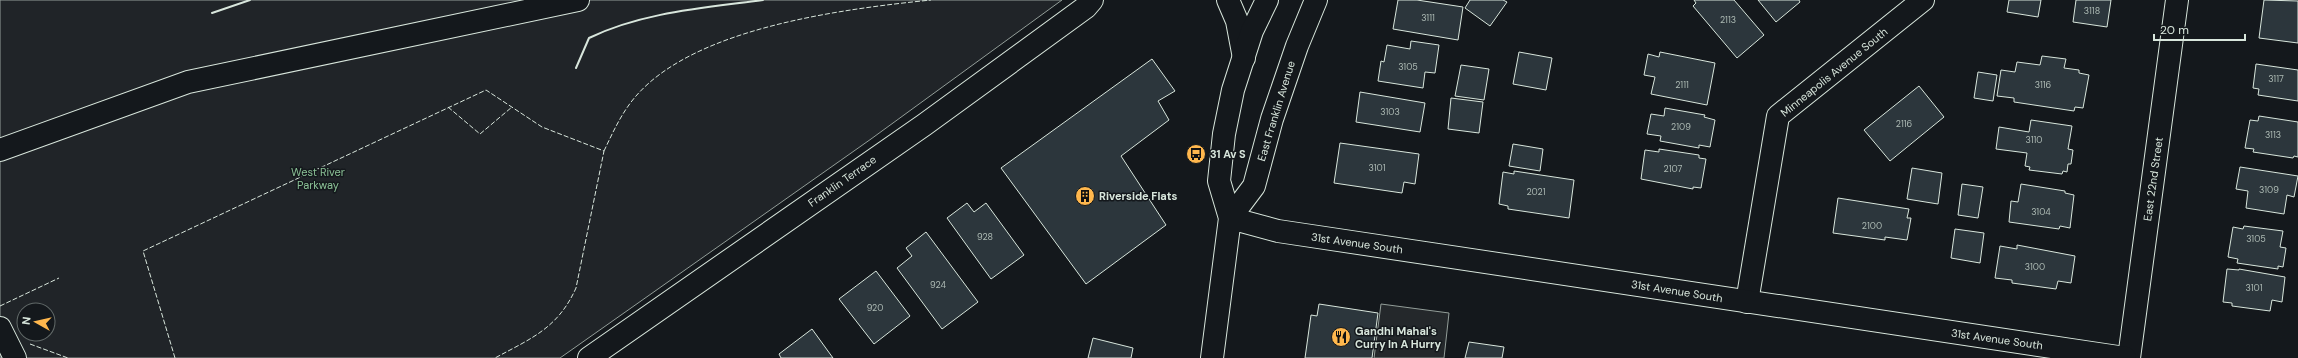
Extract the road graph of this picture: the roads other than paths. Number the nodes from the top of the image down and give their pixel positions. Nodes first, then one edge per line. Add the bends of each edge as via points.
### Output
1 (578, 0) edge
2 (1092, 0) edge
3 (1228, 0) edge
4 (1267, 0) edge
5 (1316, 0) edge
6 (1923, 0) edge
7 (2177, 0) edge
8 (1244, 58) junction
9 (0, 150) edge
10 (1230, 218) junction
11 (1747, 302) junction
12 (0, 328) edge
13 (14, 358) edge
14 (589, 358) edge
15 (1212, 358) edge
16 (2125, 358) edge
17 (2129, 358) edge

1 - 9 main road via 188,82
2 - 14 main road, Franklin Terrace via 1086,7 924,125
3 - 8 main road via 1237,21
4 - 8 main road, East Franklin Avenue via 1252,31
5 - 10 main road, East Franklin Avenue via 1272,118 1254,186
6 - 11 main road, Minneapolis Avenue South via 1778,116
7 - 17 main road, East 22nd Street
8 - 10 main road, East Franklin Avenue via 1224,134 1219,181
10 - 11 main road, 31st Avenue South via 1278,231
10 - 15 main road, East Franklin Avenue
11 - 16 main road, 31st Avenue South
12 - 13 main road

